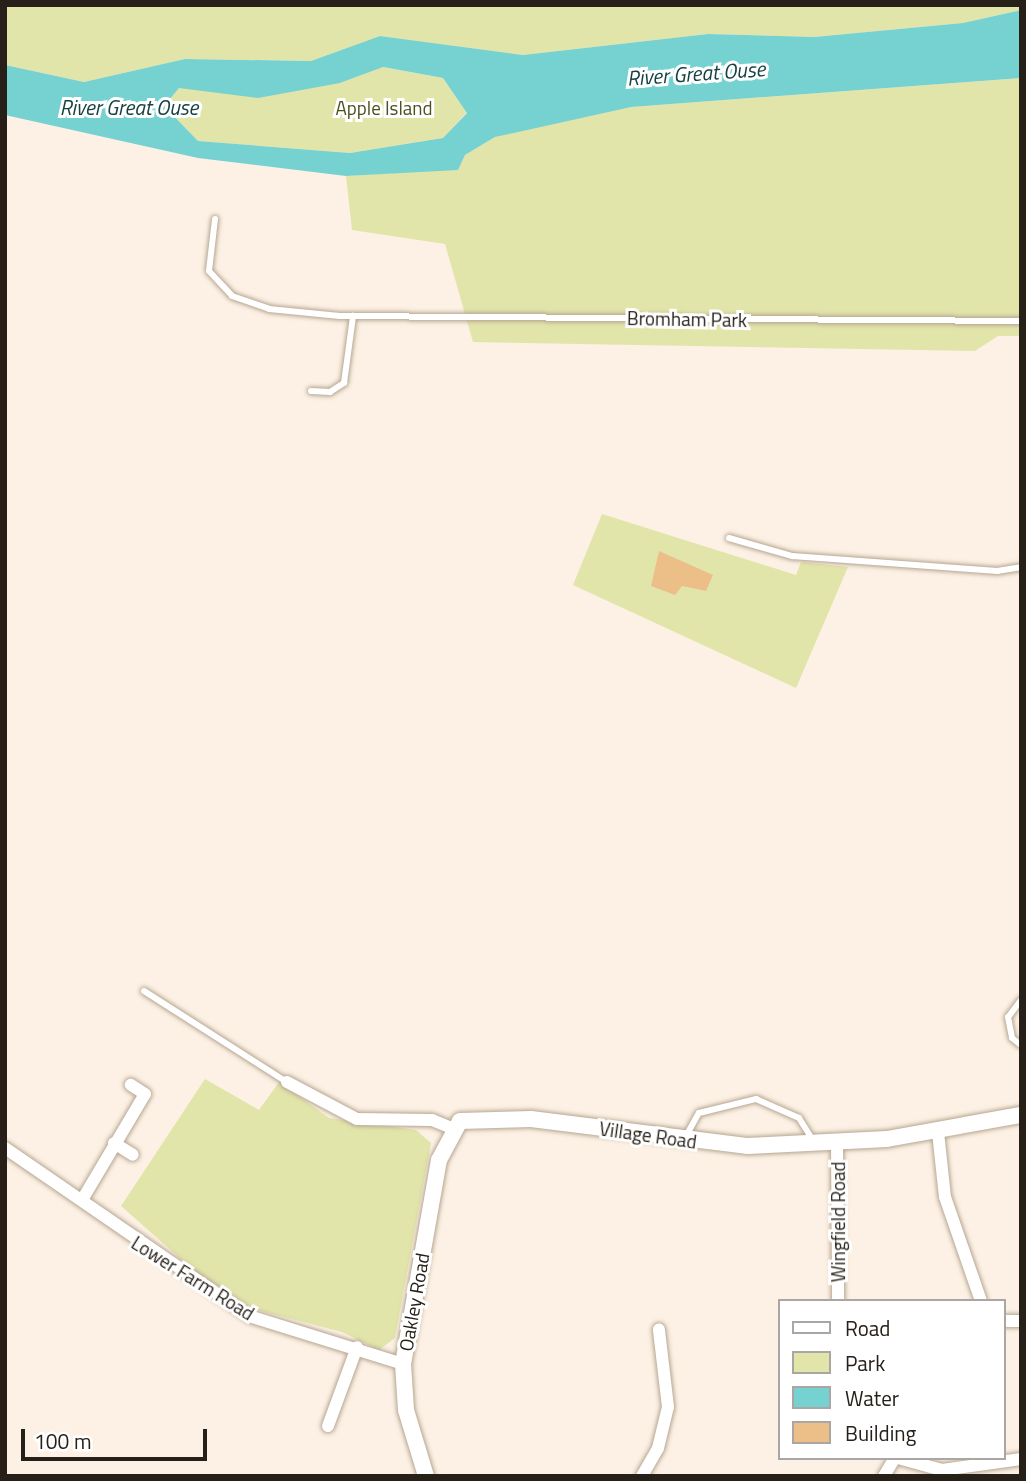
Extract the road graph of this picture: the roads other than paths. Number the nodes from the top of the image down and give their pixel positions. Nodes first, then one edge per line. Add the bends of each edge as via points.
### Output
1 (215, 219) dead end
2 (353, 316) junction
3 (1021, 321) edge
4 (311, 391) dead end
5 (729, 538) dead end
6 (1021, 567) edge
7 (144, 991) dead end
8 (1021, 1000) edge
9 (1021, 1045) edge
10 (287, 1082) joint
11 (131, 1085) dead end
12 (1021, 1115) edge
13 (452, 1128) junction
14 (938, 1132) junction
15 (685, 1141) junction
16 (114, 1143) junction
17 (837, 1143) junction
18 (815, 1144) junction
19 (5, 1148) edge
20 (133, 1155) dead end
21 (82, 1200) junction
22 (838, 1299) edge
23 (980, 1299) edge
24 (659, 1330) dead end
25 (357, 1347) junction
26 (403, 1364) junction
27 (328, 1426) dead end
28 (1021, 1459) edge
29 (895, 1460) edge
30 (904, 1460) edge
31 (426, 1476) edge
32 (642, 1476) edge
33 (884, 1476) edge

1 - 2 lane, Bromham Park via 206,263 232,296 262,308
2 - 3 lane, Bromham Park
2 - 4 lane via 344,383 331,392
5 - 6 lane via 792,556 997,571
7 - 10 lane
8 - 9 lane via 1008,1017 1012,1038
10 - 13 street via 357,1119 432,1120
11 - 16 street via 145,1094
12 - 14 street, Village Road
13 - 15 street, Village Road via 472,1117 498,1117
13 - 26 street, Oakley Road via 439,1160
14 - 17 street, Village Road
14 - 23 street via 945,1197
15 - 18 street, Village Road
15 - 18 lane via 699,1112 756,1099 799,1118
16 - 20 street
16 - 21 street
17 - 18 street, Village Road
17 - 22 street, Wingfield Road
19 - 21 street, Lower Farm Road
21 - 25 street, Lower Farm Road via 249,1316
24 - 32 street via 668,1407 658,1448
25 - 26 street, Lower Farm Road
25 - 27 street
26 - 31 street, Oakley Road via 405,1409
28 - 30 street via 942,1470
29 - 33 street

